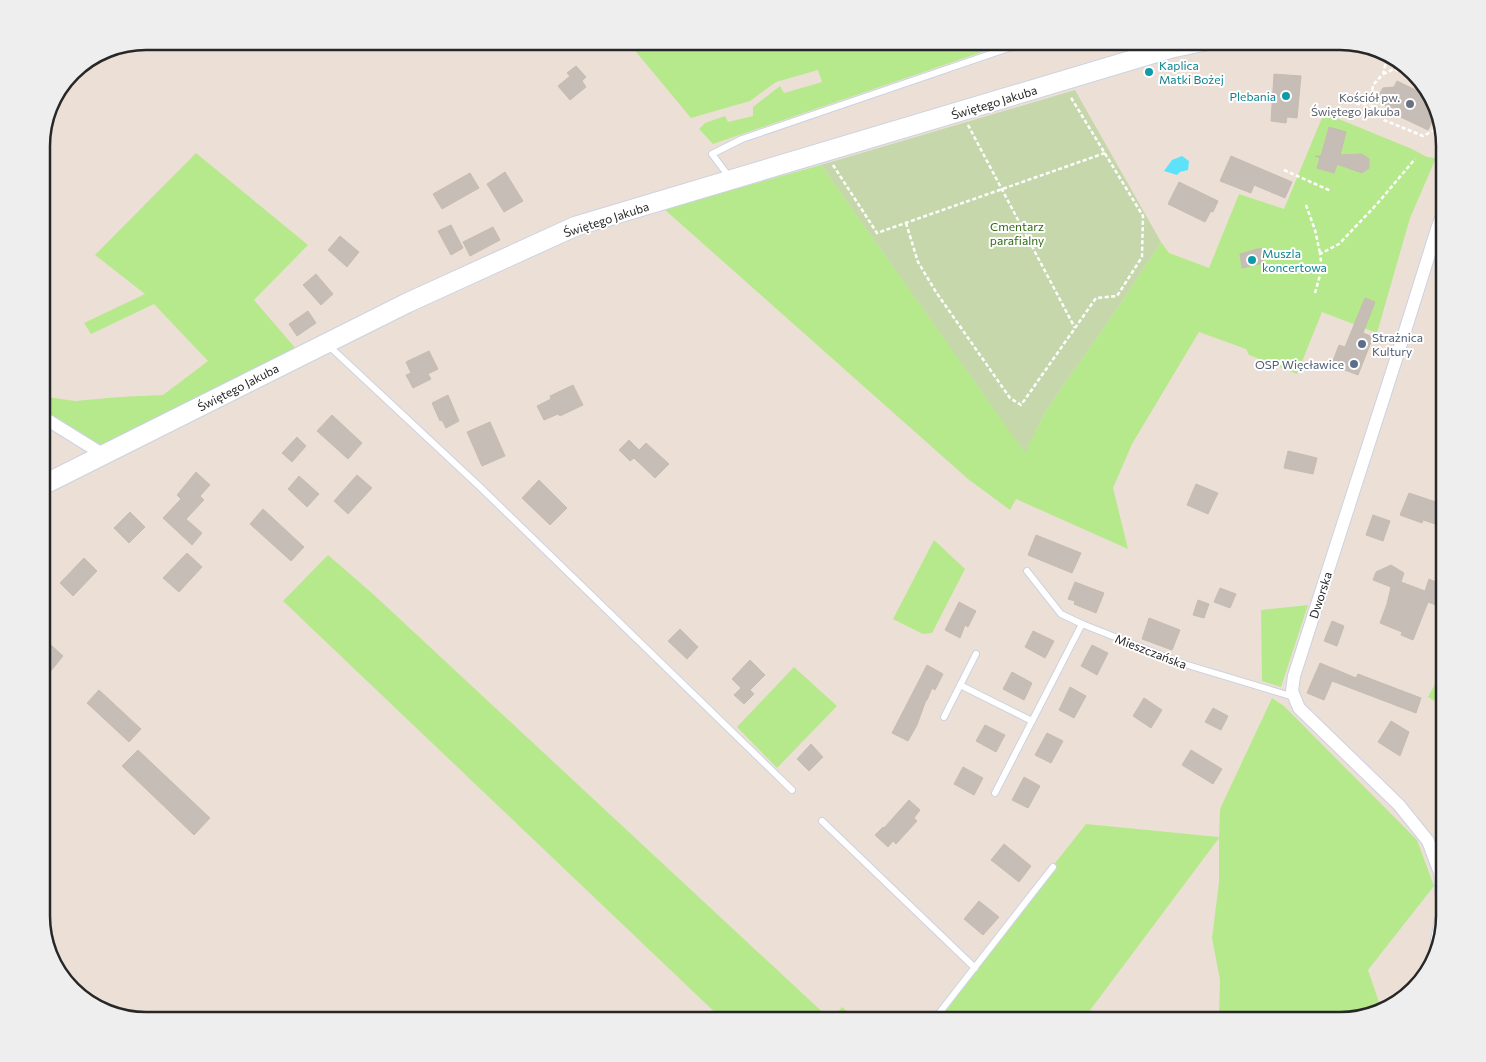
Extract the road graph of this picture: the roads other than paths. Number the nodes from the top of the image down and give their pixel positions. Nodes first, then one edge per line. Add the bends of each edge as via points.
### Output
1 (1003, 50) edge
2 (1151, 50) edge
3 (731, 180) junction
4 (1436, 232) edge
5 (326, 343) junction
6 (50, 421) edge
7 (104, 455) junction
8 (50, 482) edge
9 (1027, 571) dead end
10 (1082, 624) junction
11 (976, 654) dead end
12 (960, 685) junction
13 (1295, 698) junction
14 (944, 716) dead end
15 (1032, 721) junction
16 (792, 790) dead end
17 (995, 793) dead end
18 (822, 821) dead end
19 (1436, 856) edge
20 (1053, 867) dead end
21 (975, 968) junction
22 (940, 1012) edge

1 - 3 lane via 742,139 712,154
2 - 3 street, Świętego Jakuba
3 - 5 street, Świętego Jakuba via 576,226
4 - 13 street, Dworska via 1294,676 1292,691
5 - 7 street, Świętego Jakuba
5 - 16 lane via 479,486
6 - 7 street
7 - 8 street, Świętego Jakuba
9 - 10 lane, Mieszczańska via 1061,614
10 - 13 lane, Mieszczańska via 1180,663
10 - 15 lane
11 - 12 lane
12 - 14 lane
12 - 15 lane
13 - 19 street via 1299,708 1399,804
15 - 17 lane
18 - 21 lane
20 - 21 lane
21 - 22 lane

